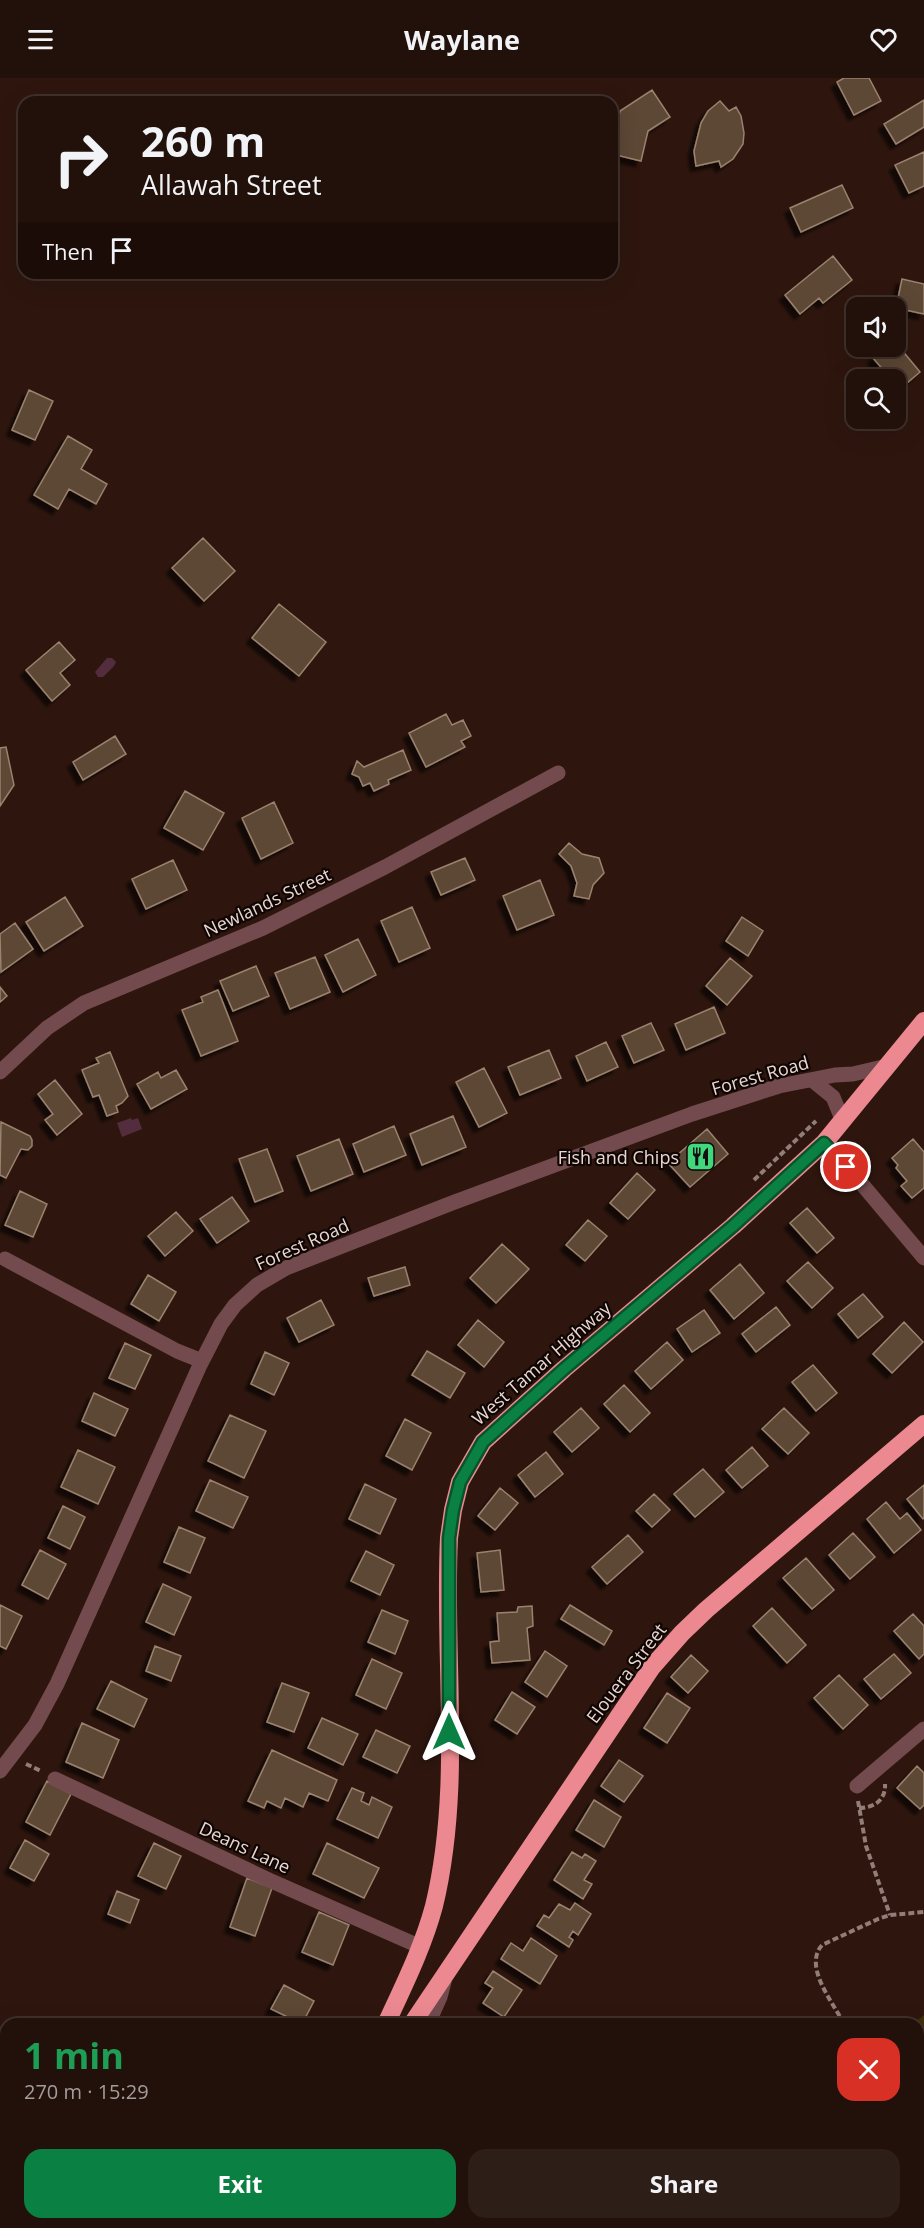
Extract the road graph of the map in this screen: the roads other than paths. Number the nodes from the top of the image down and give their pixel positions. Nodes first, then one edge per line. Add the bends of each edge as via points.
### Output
1 (558, 773) dead end
2 (924, 1021) edge
3 (887, 1066) junction
4 (0, 1072) edge
5 (812, 1080) junction
6 (842, 1119) junction
7 (824, 1143) junction
8 (924, 1258) edge
9 (5, 1259) dead end
10 (202, 1361) junction
11 (924, 1424) edge
12 (924, 1729) edge
13 (0, 1771) edge
14 (55, 1779) road end
15 (857, 1786) road end
16 (421, 1947) junction
17 (446, 1974) junction
18 (389, 2018) edge
19 (416, 2018) edge
20 (431, 2018) edge

1 - 4 street, Newlands Street via 263,928 84,1003 47,1028
2 - 3 highway, West Tamar Highway
3 - 5 street, Forest Road
3 - 6 highway, West Tamar Highway
5 - 6 street via 833,1097
5 - 10 street, Forest Road via 779,1086 692,1114 286,1268 257,1285 235,1305
6 - 7 highway, West Tamar Highway
7 - 8 street
7 - 16 highway, West Tamar Highway via 499,1427 483,1442 460,1482 449,1538 447,1815 434,1906
9 - 10 street
10 - 13 street, Forest Road via 57,1684 35,1725
11 - 17 highway, Elouera Street via 706,1610 660,1659
12 - 15 street
14 - 16 street, Deans Lane
16 - 18 highway, West Tamar Highway
17 - 19 highway
17 - 20 street

